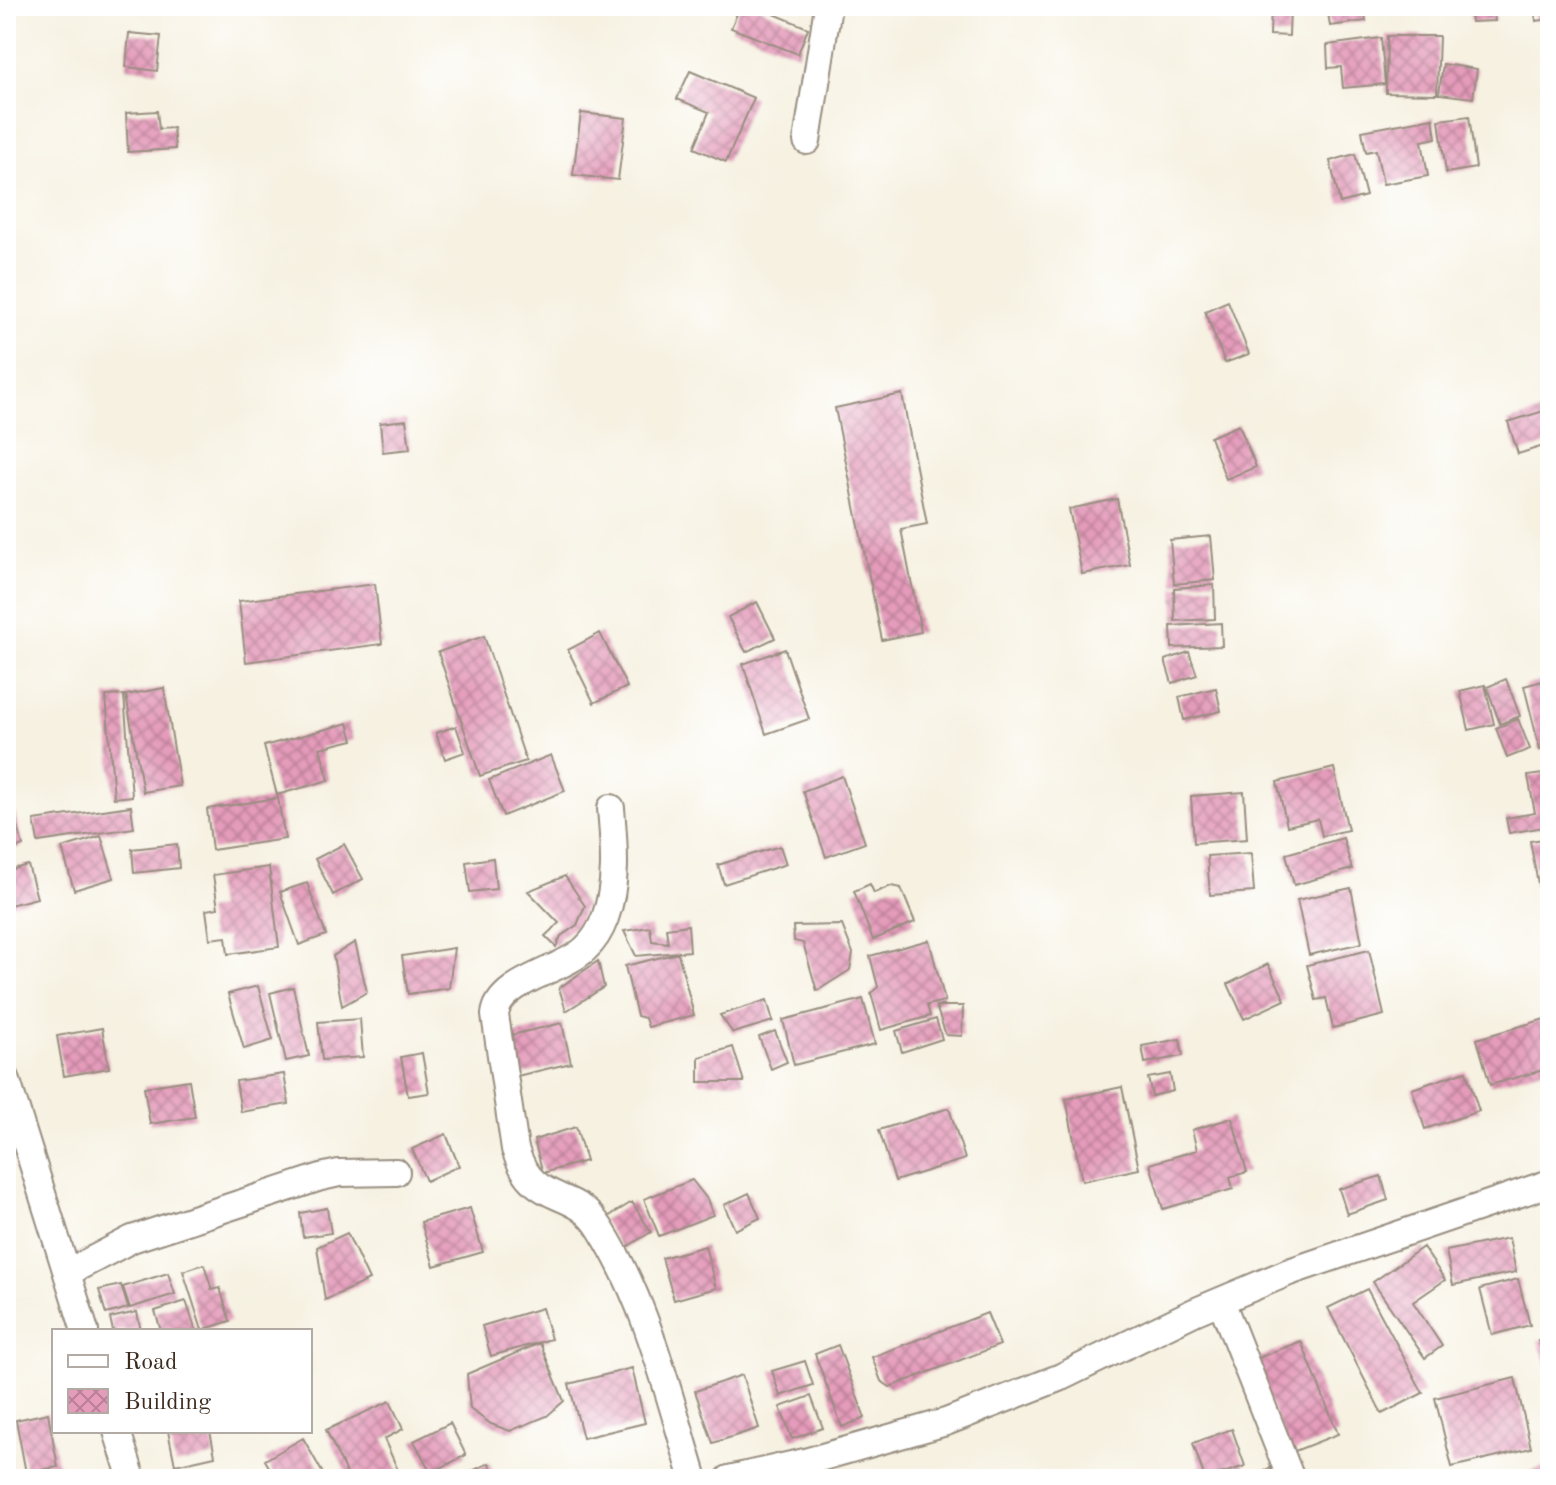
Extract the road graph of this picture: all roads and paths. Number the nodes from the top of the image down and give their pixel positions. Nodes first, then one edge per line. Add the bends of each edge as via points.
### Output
1 (828, 6) edge
2 (807, 141) dead end
3 (611, 808) dead end
4 (6, 1078) edge
5 (396, 1172) dead end
6 (1550, 1183) edge
7 (67, 1273) junction
8 (1221, 1301) junction
9 (84, 1329) edge
10 (118, 1433) edge
11 (132, 1479) edge
12 (694, 1479) edge
13 (729, 1479) edge
14 (1291, 1479) edge

1 - 2 street
3 - 12 street via 612,892 595,937 570,960 508,991 495,1015 521,1169 536,1186 593,1217 609,1242 640,1305
4 - 7 street
5 - 7 street via 321,1177 132,1239
6 - 8 street via 1289,1272
7 - 9 street
8 - 13 street via 1061,1377 946,1422
8 - 14 street
10 - 11 street

